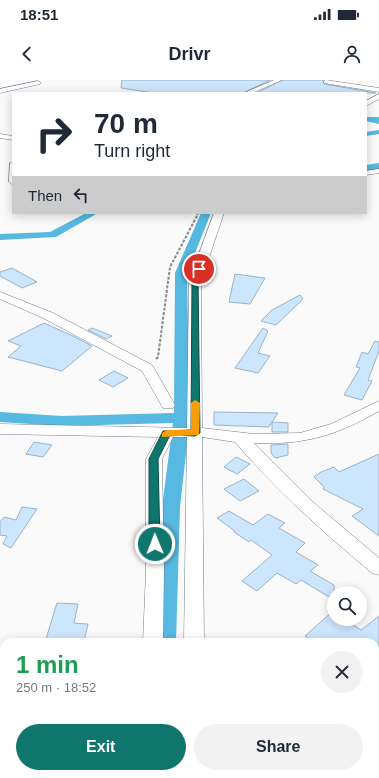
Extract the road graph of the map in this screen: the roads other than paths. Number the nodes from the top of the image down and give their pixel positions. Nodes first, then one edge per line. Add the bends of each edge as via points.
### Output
1 (278, 80) edge
2 (326, 80) edge
3 (329, 80) edge
4 (38, 83) dead end
5 (352, 86) junction
6 (379, 90) edge
7 (0, 91) edge
8 (249, 92) edge
9 (343, 92) edge
10 (0, 94) edge
11 (12, 96) edge
12 (379, 96) edge
13 (367, 103) edge
14 (0, 136) edge
15 (12, 138) edge
16 (379, 171) edge
17 (367, 173) edge
18 (219, 214) edge
19 (0, 296) edge
20 (168, 405) dead end
21 (379, 405) edge
22 (0, 429) edge
23 (167, 433) junction
24 (195, 433) junction
25 (240, 439) junction
26 (379, 568) edge
27 (152, 638) edge
28 (194, 638) edge

1 - 8 street
2 - 3 street
3 - 5 street via 326,82
4 - 7 street
5 - 6 street
5 - 9 street
10 - 11 street
12 - 13 street
14 - 15 street
16 - 17 street
18 - 24 street via 195,281
19 - 20 street via 49,316 147,368
21 - 25 street via 330,430 291,439
22 - 23 street
23 - 24 street
23 - 27 street via 154,459 155,572
24 - 25 street
24 - 28 street
25 - 26 street via 278,479 351,546

